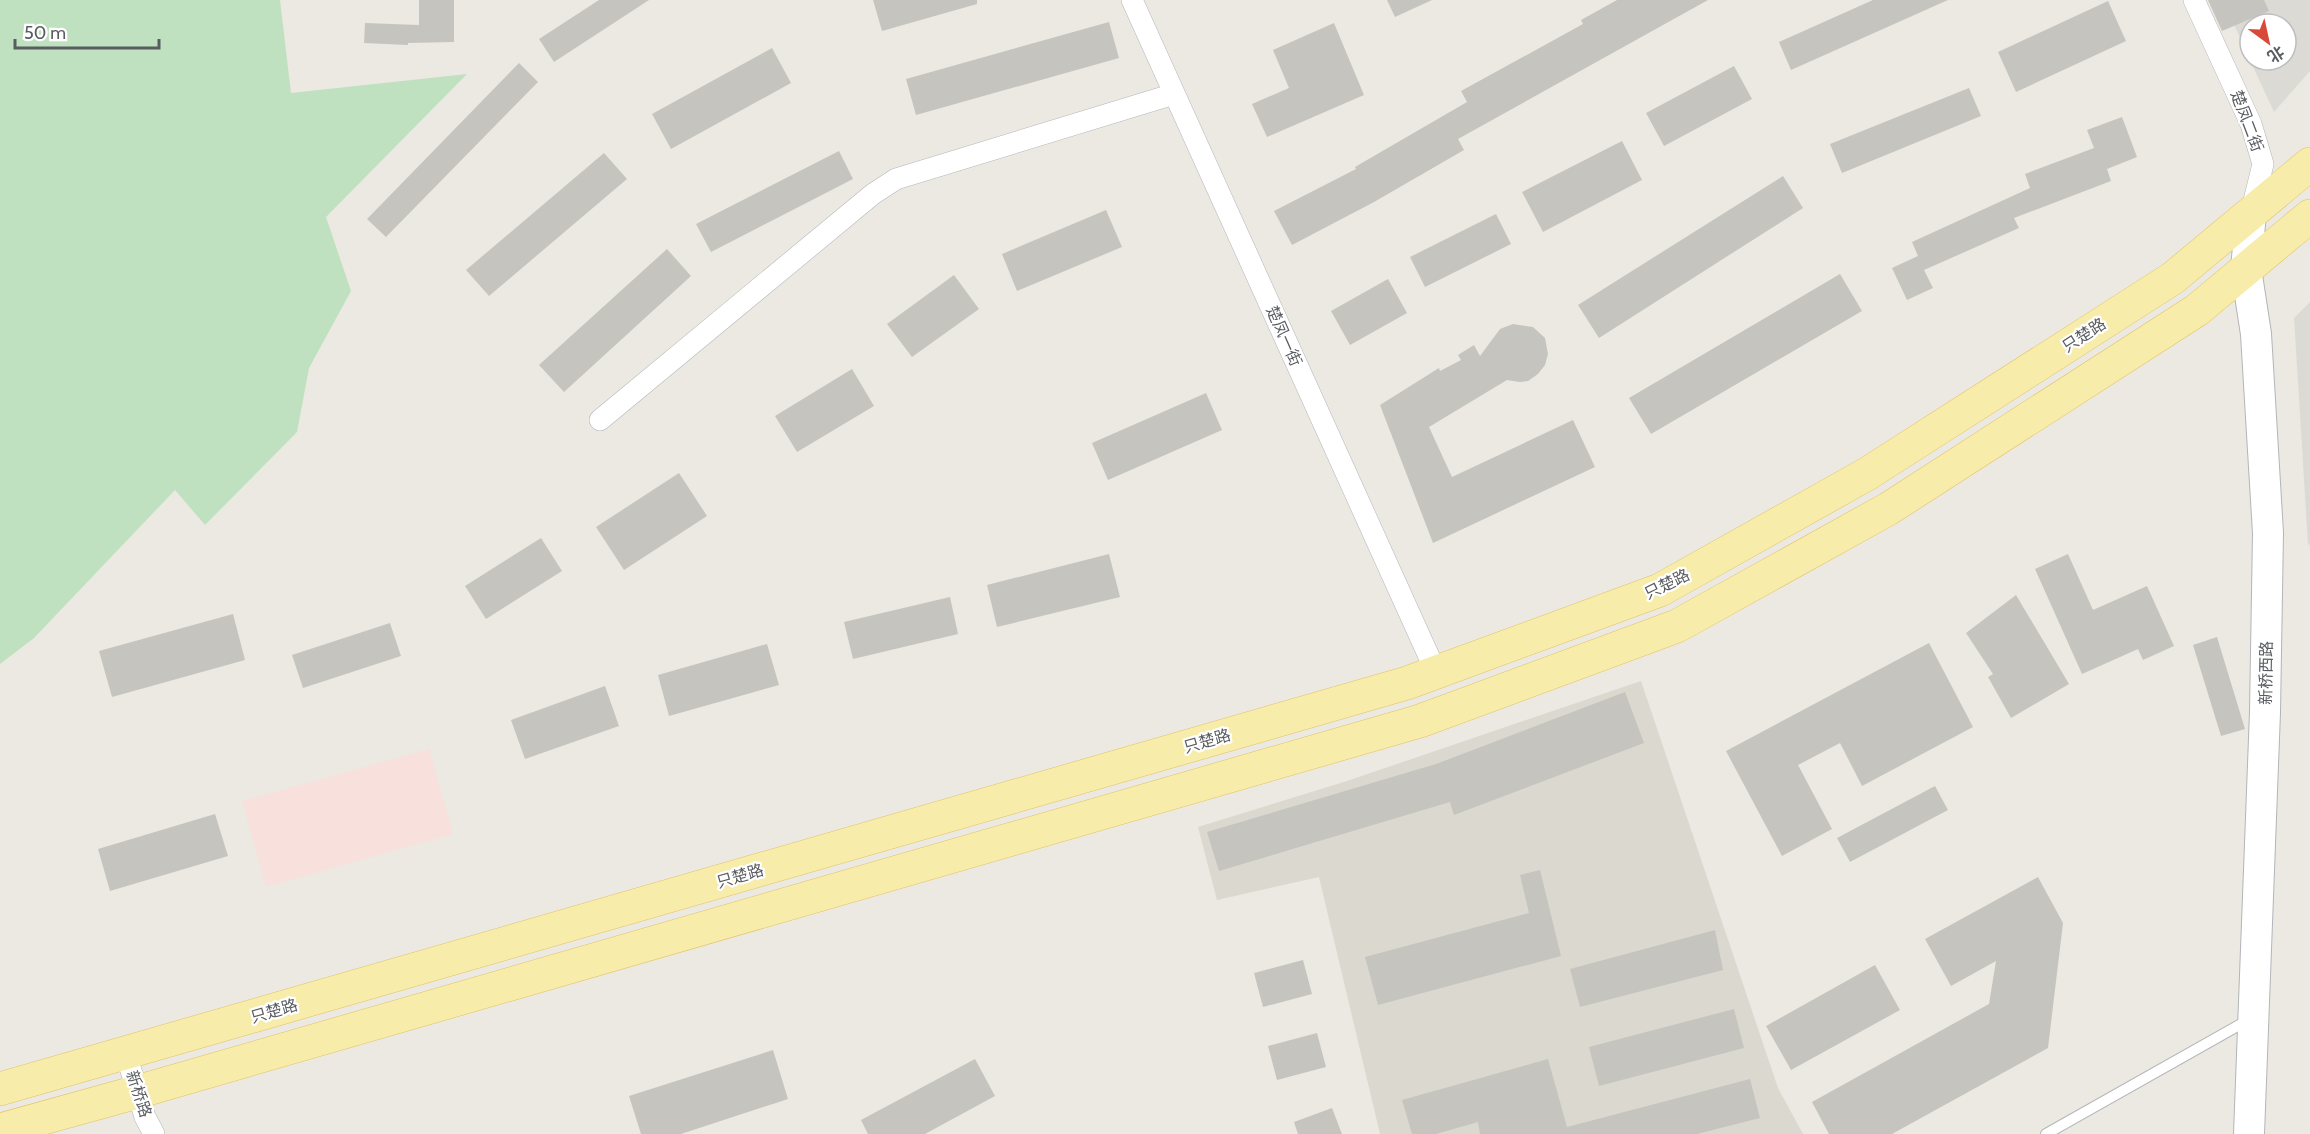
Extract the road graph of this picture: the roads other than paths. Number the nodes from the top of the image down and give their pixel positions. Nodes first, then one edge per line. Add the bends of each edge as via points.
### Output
1 (1132, 0) edge
2 (2194, 0) edge
3 (1174, 94) junction
4 (2310, 164) edge
5 (2251, 213) junction
6 (2310, 216) edge
7 (2246, 269) junction
8 (600, 420) dead end
9 (1436, 672) junction
10 (2253, 1017) junction
11 (126, 1054) junction
12 (0, 1089) edge
13 (137, 1092) junction
14 (0, 1130) edge
15 (154, 1134) edge
16 (2046, 1134) edge
17 (2249, 1134) edge

1 - 3 street, 楚凤一街
2 - 5 street, 楚凤二街 via 2251,124 2263,164
3 - 8 street via 896,180 873,194
3 - 9 street, 楚凤一街
4 - 5 main road, 只楚路
5 - 7 street, 新桥西路
5 - 9 main road, 只楚路 via 2173,278 1868,474 1660,590
6 - 7 main road
7 - 10 street, 新桥西路 via 2256,334 2268,533
7 - 13 main road via 2197,310 1888,509 1677,626 1420,721
9 - 11 main road, 只楚路
10 - 16 lane
10 - 17 street, 新桥西路
11 - 12 main road, 只楚路
11 - 13 street, 新桥路
13 - 14 main road
13 - 15 street, 新桥路

